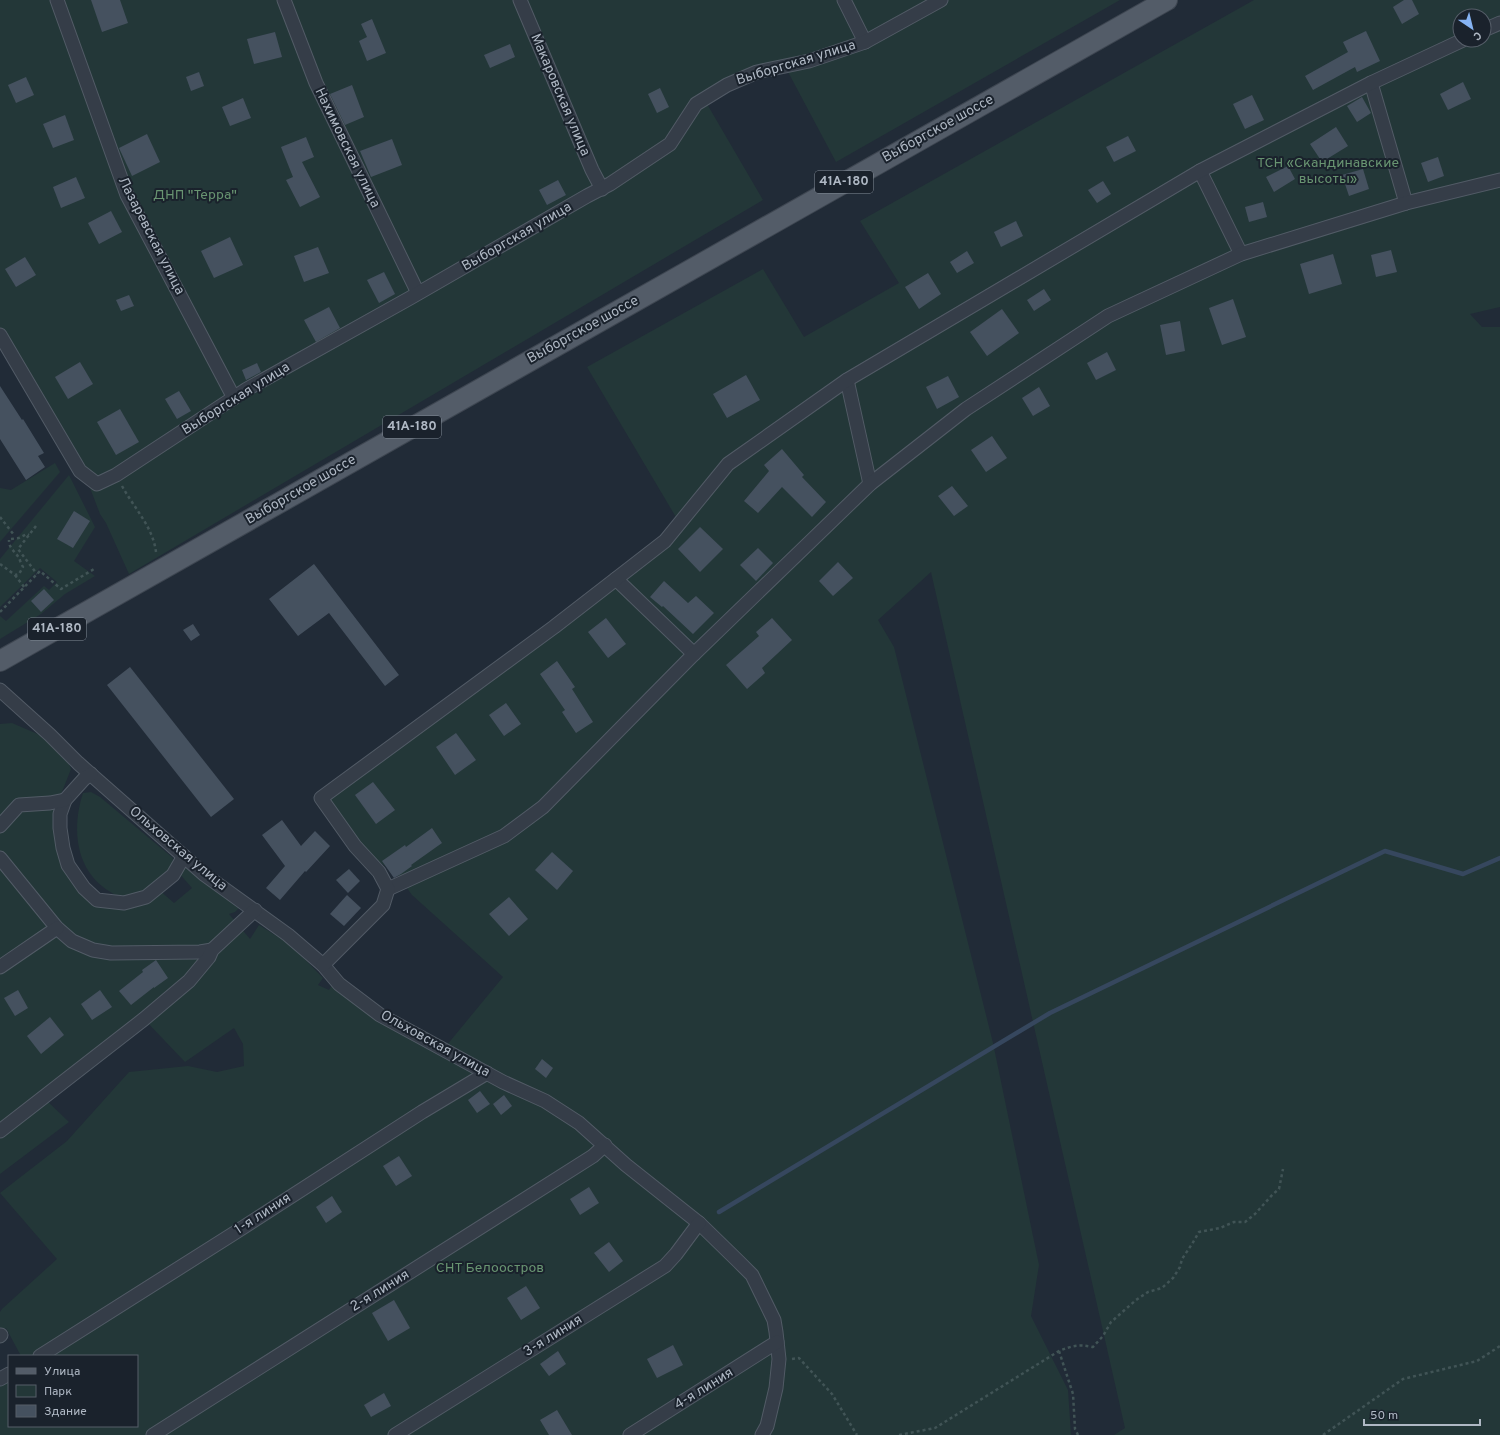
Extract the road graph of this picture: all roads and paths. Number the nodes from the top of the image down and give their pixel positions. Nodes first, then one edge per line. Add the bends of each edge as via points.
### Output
1 (57, 0) edge
2 (284, 0) edge
3 (520, 0) edge
4 (844, 0) edge
5 (941, 0) edge
6 (1167, 0) edge
7 (865, 42) junction
8 (1452, 45) edge
9 (1372, 83) junction
10 (1200, 171) junction
11 (1500, 180) edge
12 (602, 189) junction
13 (1406, 203) junction
14 (1241, 254) junction
15 (418, 293) junction
16 (0, 335) edge
17 (848, 380) junction
18 (234, 398) junction
19 (116, 475) junction
20 (870, 484) junction
21 (1, 518) edge
22 (36, 526) dead end
23 (14, 535) dead end
24 (29, 535) junction
25 (156, 557) dead end
26 (0, 564) edge
27 (94, 569) dead end
28 (37, 574) junction
29 (15, 575) junction
30 (616, 579) junction
31 (24, 587) junction
32 (0, 612) edge
33 (694, 654) junction
34 (0, 661) edge
35 (0, 690) edge
36 (91, 774) junction
37 (65, 800) junction
38 (0, 826) edge
39 (184, 856) junction
40 (0, 858) edge
41 (388, 889) junction
42 (255, 910) junction
43 (57, 928) junction
44 (212, 950) junction
45 (323, 965) junction
46 (0, 967) edge
47 (488, 1073) junction
48 (0, 1131) edge
49 (605, 1145) junction
50 (1283, 1169) dead end
51 (699, 1223) junction
52 (777, 1342) junction
53 (1500, 1346) edge
54 (1059, 1351) junction
55 (42, 1355) edge
56 (779, 1359) junction
57 (153, 1435) edge
58 (395, 1435) edge
59 (630, 1435) edge
60 (762, 1435) edge
61 (857, 1435) edge
62 (899, 1435) edge
63 (1078, 1435) edge
64 (1323, 1435) edge

1 - 18 street, Лазаревская улица via 127,195
2 - 15 street, Нахимовская улица via 316,83
3 - 12 street, Макаровская улица
4 - 7 street
5 - 7 street, Выборгская улица
6 - 34 main road, Выборгское шоссе / 41А-180
7 - 12 street, Выборгская улица via 809,61 757,72 727,85 696,104 670,144
8 - 9 street
9 - 10 street
9 - 13 street
10 - 14 street
10 - 17 street
11 - 13 street
12 - 15 street, Выборгская улица
13 - 14 street
14 - 20 street via 1108,316 966,409
15 - 18 street, Выборгская улица
16 - 19 street, Выборгская улица via 80,471 97,484
17 - 20 street
17 - 30 street via 728,464 665,541
18 - 19 street, Выборгская улица
19 - 25 path via 153,539
20 - 33 street
21 - 23 path
22 - 24 path
24 - 28 path via 18,548
24 - 29 path via 10,539 9,544 23,567 19,574
26 - 29 path
27 - 28 path via 61,589 40,571
28 - 31 path
29 - 31 path
30 - 33 street
30 - 41 street via 548,632 321,798 355,846 379,872
31 - 32 path
33 - 41 street via 543,807 504,836
35 - 36 street, Ольховская улица
36 - 37 street
36 - 39 street, Ольховская улица
37 - 38 street via 19,805
37 - 39 street via 60,814 60,828 68,865 84,888 97,900 124,903 146,897 173,875
39 - 42 street, Ольховская улица via 205,875
40 - 43 street
41 - 45 street via 383,905
42 - 44 street
42 - 45 street, Ольховская улица
43 - 44 street via 72,941 93,950 111,953
43 - 46 street
44 - 48 street via 189,981
45 - 47 street, Ольховская улица via 338,983 380,1015
47 - 49 street, Ольховская улица via 545,1101 579,1123
47 - 55 street, 1-я линия via 422,1112
49 - 51 street, Ольховская улица
49 - 57 street, 2-я линия via 593,1156
50 - 54 path via 1279,1189 1255,1214 1245,1222 1234,1222 1199,1232 1172,1278 1162,1288 1148,1292 1136,1300 1111,1322 1093,1347 1072,1346
51 - 52 street, Ольховская улица via 752,1275 774,1320
51 - 58 street, 3-я линия via 665,1266
52 - 56 street, Ольховская улица
52 - 59 street, 4-я линия
53 - 64 path via 1477,1361 1403,1379
54 - 62 path via 935,1428
54 - 63 path via 1073,1394 1075,1429
56 - 60 street, Ольховская улица via 776,1388 767,1426
56 - 61 path via 799,1358 832,1394

